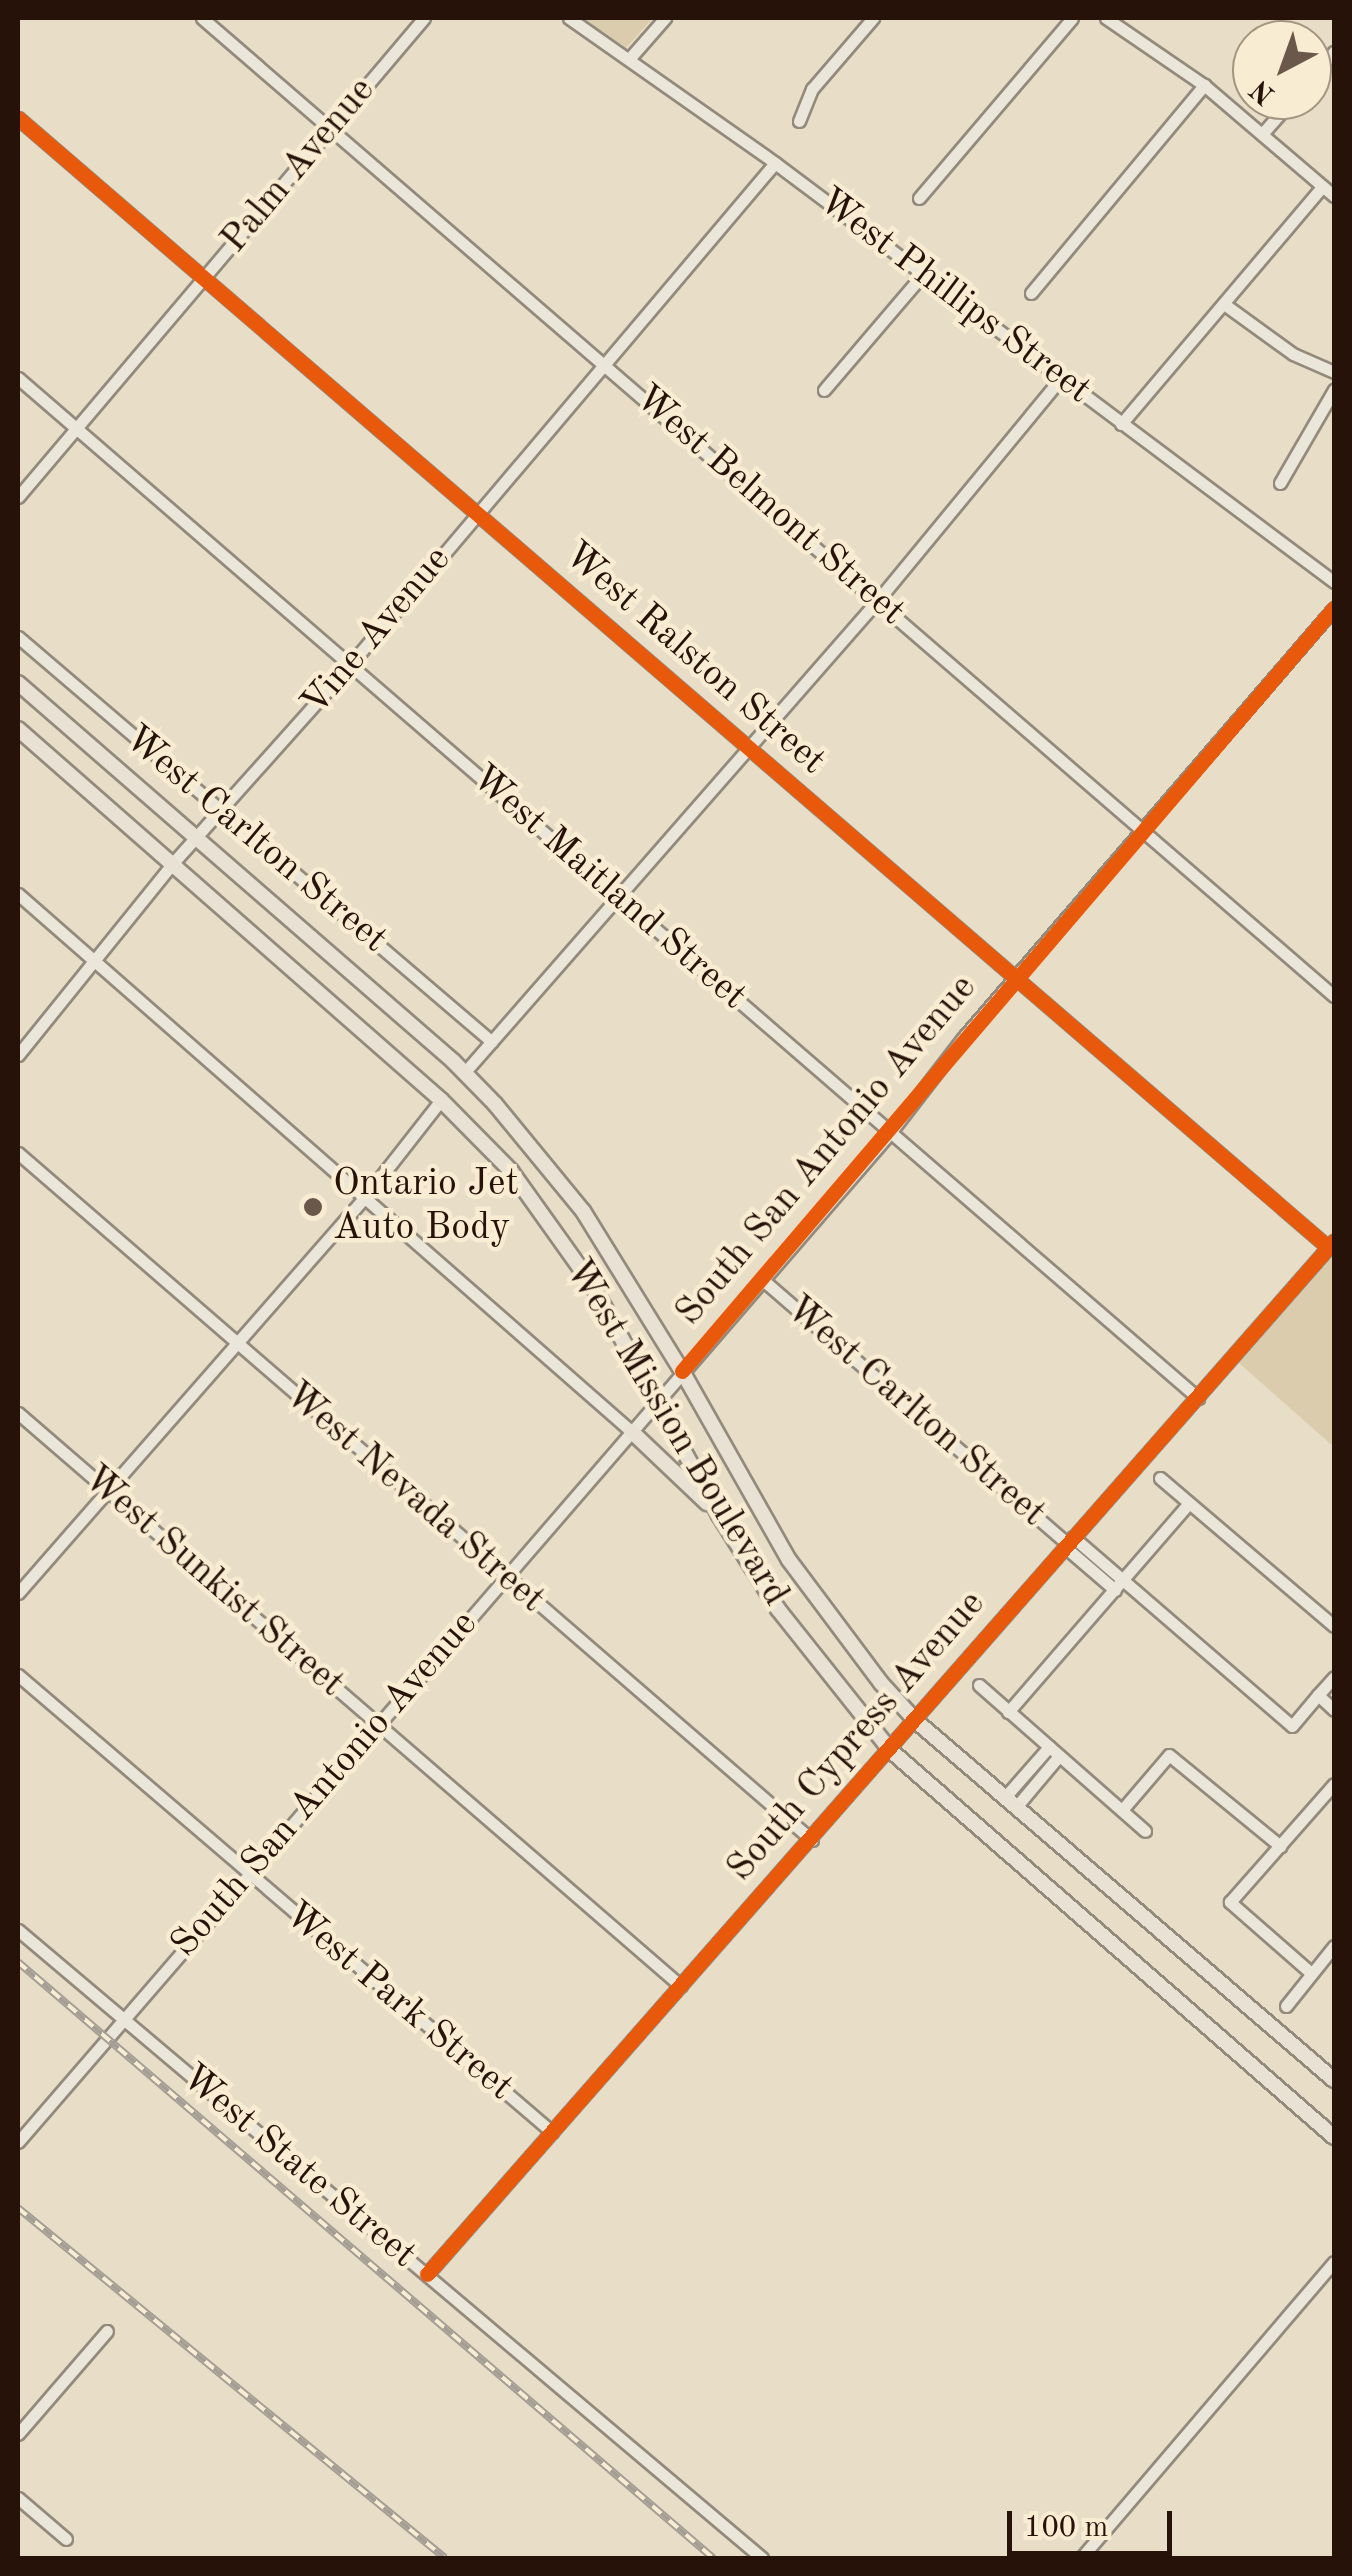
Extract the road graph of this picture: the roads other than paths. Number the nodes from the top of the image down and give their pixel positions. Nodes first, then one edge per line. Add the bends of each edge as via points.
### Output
1 (202, 18) edge
2 (424, 18) edge
3 (569, 18) edge
4 (666, 18) edge
5 (873, 18) edge
6 (1072, 18) edge
7 (1106, 18) edge
8 (629, 59) junction
9 (1204, 85) junction
10 (18, 118) edge
11 (1274, 120) edge
12 (799, 121) dead end
13 (331, 128) junction
14 (1262, 134) junction
15 (775, 162) junction
16 (1322, 187) junction
17 (1334, 196) edge
18 (918, 198) dead end
19 (923, 274) junction
20 (203, 280) junction
21 (1031, 293) dead end
22 (1224, 304) junction
23 (606, 366) junction
24 (1334, 372) edge
25 (18, 378) edge
26 (1061, 378) junction
27 (824, 390) dead end
28 (1334, 390) edge
29 (1122, 424) junction
30 (78, 430) junction
31 (1280, 483) dead end
32 (18, 497) edge
33 (478, 514) junction
34 (1334, 582) edge
35 (878, 600) junction
36 (1334, 608) edge
37 (18, 637) edge
38 (349, 666) junction
39 (18, 683) edge
40 (18, 730) edge
41 (747, 747) junction
42 (222, 813) junction
43 (1142, 832) junction
44 (198, 838) junction
45 (172, 864) junction
46 (18, 894) edge
47 (620, 896) junction
48 (97, 962) junction
49 (1014, 980) junction
50 (1334, 996) edge
51 (492, 1042) junction
52 (18, 1055) edge
53 (464, 1074) junction
54 (441, 1100) junction
55 (890, 1134) junction
56 (18, 1154) edge
57 (365, 1197) junction
58 (1332, 1245) edge
59 (763, 1280) junction
60 (236, 1345) junction
61 (682, 1371) junction
62 (1198, 1398) junction
63 (656, 1401) junction
64 (18, 1412) edge
65 (631, 1431) junction
66 (1160, 1478) dead end
67 (108, 1490) junction
68 (1189, 1503) junction
69 (718, 1515) junction
70 (1069, 1542) junction
71 (506, 1576) junction
72 (1119, 1585) junction
73 (18, 1593) edge
74 (1334, 1626) edge
75 (18, 1675) edge
76 (1334, 1677) edge
77 (979, 1686) dead end
78 (1318, 1696) junction
79 (1334, 1710) edge
80 (1008, 1712) junction
81 (916, 1721) junction
82 (376, 1724) junction
83 (890, 1750) junction
84 (1054, 1751) junction
85 (1334, 1784) edge
86 (1011, 1802) junction
87 (1122, 1810) junction
88 (1146, 1832) dead end
89 (812, 1840) junction
90 (1280, 1846) junction
91 (248, 1874) junction
92 (18, 1930) edge
93 (1334, 1946) edge
94 (1311, 1973) junction
95 (681, 1986) junction
96 (1286, 2006) dead end
97 (122, 2020) junction
98 (1334, 2080) edge
99 (552, 2132) junction
100 (1334, 2137) edge
101 (18, 2142) edge
102 (1334, 2262) edge
103 (427, 2274) junction
104 (107, 2331) dead end
105 (18, 2434) edge
106 (18, 2498) edge
107 (66, 2539) dead end
108 (762, 2558) edge
109 (1081, 2558) edge

1 - 13 street, West Belmont Street
2 - 13 street, Palm Avenue
3 - 8 street, West Phillips Street
4 - 8 street
5 - 12 street via 812,89
6 - 18 street
7 - 9 street
8 - 15 street, West Phillips Street
9 - 14 street
9 - 21 street
10 - 20 street, West Ralston Street
11 - 14 street
13 - 20 street, Palm Avenue
13 - 23 street, West Belmont Street
14 - 16 street
15 - 19 street, West Phillips Street
15 - 23 street, Vine Avenue
16 - 17 street
16 - 22 street
19 - 26 street, West Phillips Street
19 - 27 street
20 - 30 street, Palm Avenue
20 - 33 street, West Ralston Street
22 - 24 street via 1294,354
22 - 29 street
23 - 33 street, Vine Avenue
23 - 35 street, West Belmont Street
25 - 30 street, West Maitland Street
26 - 29 street, West Phillips Street
26 - 35 street
28 - 31 street
29 - 34 street, West Phillips Street
30 - 32 street, Palm Avenue
30 - 38 street, West Maitland Street
33 - 38 street, Vine Avenue
33 - 41 street, West Ralston Street
35 - 41 street
35 - 43 street, West Belmont Street
36 - 43 street, South San Antonio Avenue
37 - 42 street, West Carlton Street
38 - 42 street, Vine Avenue
38 - 47 street, West Maitland Street
39 - 44 main road, West Mission Boulevard
40 - 45 main road, West Mission Boulevard
41 - 47 street
41 - 49 street, West Ralston Street
42 - 44 street, Vine Avenue
42 - 51 street, West Carlton Street
43 - 49 street, South San Antonio Avenue
43 - 50 street, West Belmont Street
44 - 45 street, Vine Avenue
44 - 53 main road, West Mission Boulevard
45 - 48 street, Vine Avenue
45 - 54 main road, West Mission Boulevard
46 - 48 street
47 - 51 street
47 - 55 street, West Maitland Street
48 - 52 street, Vine Avenue
48 - 57 street
49 - 55 street, South San Antonio Avenue
49 - 58 street, West Ralston Street
51 - 53 street
53 - 61 main road, West Mission Boulevard via 584,1211
54 - 57 street
54 - 63 main road, West Mission Boulevard via 511,1170 580,1267
55 - 59 street, South San Antonio Avenue
55 - 62 street, West Maitland Street
56 - 60 street, West Nevada Street
57 - 60 street
57 - 65 street
58 - 62 street, South Cypress Avenue
59 - 61 street, South San Antonio Avenue
59 - 70 street, West Carlton Street
60 - 67 street
60 - 71 street, West Nevada Street
61 - 63 street, South San Antonio Avenue
61 - 81 main road, West Mission Boulevard via 789,1560
62 - 70 street, South Cypress Avenue
63 - 65 street, South San Antonio Avenue
63 - 69 main road, West Mission Boulevard
64 - 67 street, West Sunkist Street
65 - 69 main road
65 - 71 street, South San Antonio Avenue
66 - 68 street
67 - 73 street
67 - 82 street, West Sunkist Street
68 - 72 street
68 - 74 street
69 - 83 main road, West Mission Boulevard via 778,1608
70 - 72 street, West Carlton Street
70 - 81 street, South Cypress Avenue
71 - 82 street, South San Antonio Avenue
71 - 89 street, West Nevada Street
72 - 78 street, West Carlton Street via 1292,1726
72 - 80 street
75 - 91 street, West Park Street
76 - 78 street
77 - 80 street
78 - 79 street
80 - 84 street
81 - 83 street, South Cypress Avenue
81 - 86 main road, West Mission Boulevard
82 - 91 street, South San Antonio Avenue
82 - 95 street, West Sunkist Street
83 - 89 street, South Cypress Avenue
83 - 100 main road, West Mission Boulevard
84 - 86 street
84 - 87 street
85 - 90 street
86 - 98 main road, West Mission Boulevard
87 - 88 street
87 - 90 street via 1170,1754
89 - 95 street, South Cypress Avenue
90 - 94 street via 1230,1902
91 - 97 street, South San Antonio Avenue
91 - 99 street, West Park Street
92 - 97 street, West State Street
93 - 94 street
94 - 96 street
95 - 99 street, South Cypress Avenue
97 - 101 street, South San Antonio Avenue
97 - 103 street, West State Street
99 - 103 street, South Cypress Avenue
102 - 109 street
103 - 108 street, West State Street
104 - 105 street
106 - 107 street

